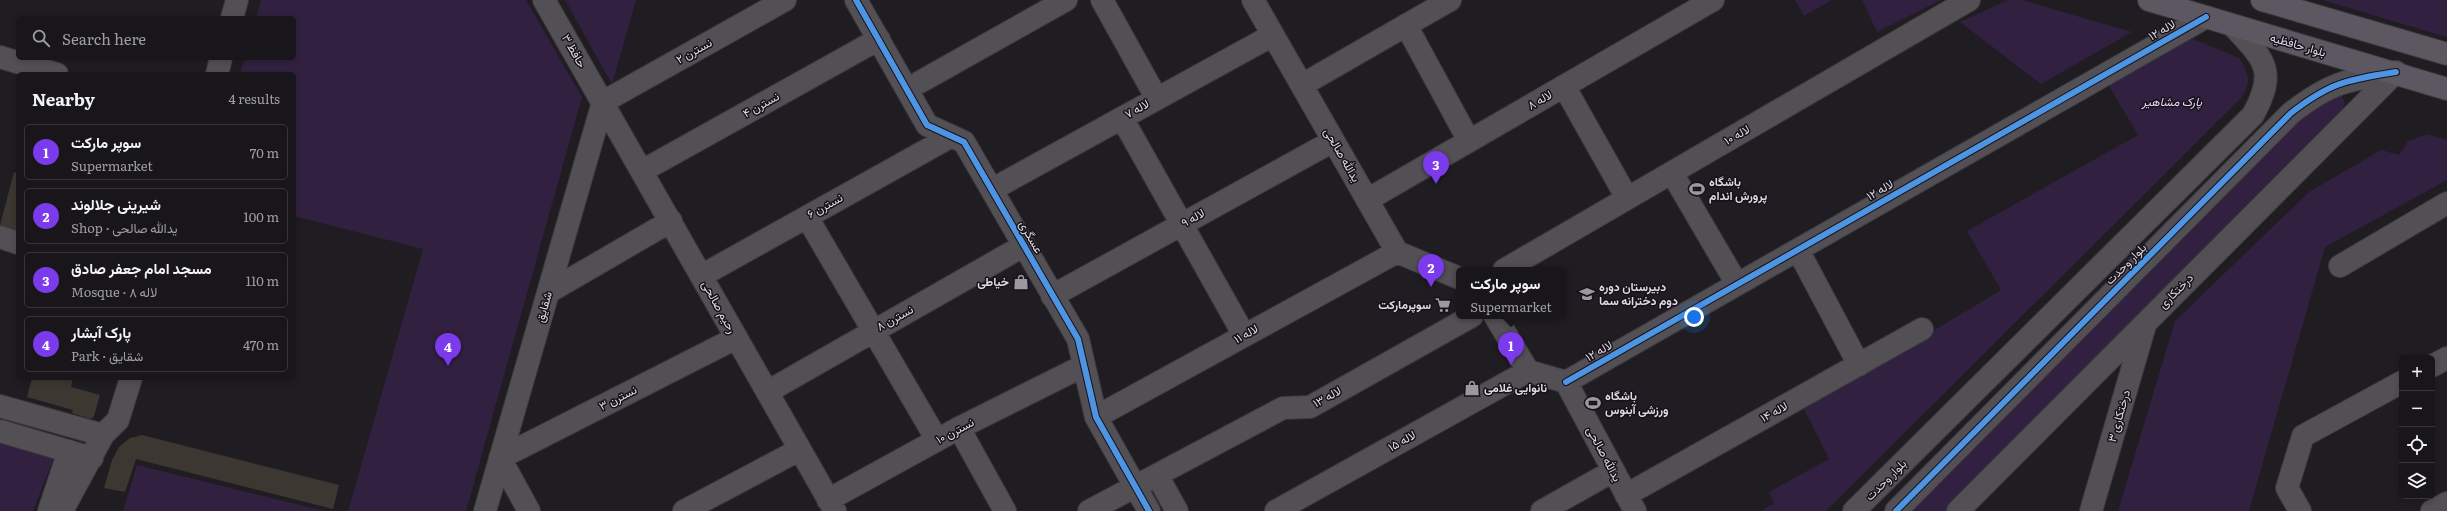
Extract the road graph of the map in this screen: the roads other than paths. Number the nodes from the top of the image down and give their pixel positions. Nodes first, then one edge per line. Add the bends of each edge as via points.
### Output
1 (237, 0) edge
2 (544, 0) edge
3 (785, 0) edge
4 (856, 0) edge
5 (1066, 0) edge
6 (1102, 0) edge
7 (1253, 0) edge
8 (1450, 0) edge
9 (1713, 0) edge
10 (1969, 0) edge
11 (2149, 0) edge
12 (2262, 0) edge
13 (233, 16) edge
14 (2206, 17) junction
15 (1406, 25) junction
16 (2234, 27) junction
17 (1273, 35) junction
18 (879, 39) junction
19 (2447, 54) edge
20 (0, 57) edge
21 (220, 60) edge
22 (50, 72) edge
23 (218, 72) edge
24 (2396, 72) junction
25 (920, 82) dead end
26 (1302, 85) junction
27 (1564, 86) junction
28 (2447, 89) edge
29 (1157, 99) junction
30 (603, 102) junction
31 (1122, 118) junction
32 (950, 136) junction
33 (1470, 140) junction
34 (1334, 141) junction
35 (642, 171) junction
36 (1672, 173) junction
37 (1002, 184) dead end
38 (1627, 198) junction
39 (1367, 200) junction
40 (2447, 203) edge
41 (807, 217) junction
42 (671, 221) junction
43 (1182, 224) junction
44 (0, 237) edge
45 (16, 242) edge
46 (1023, 246) junction
47 (1798, 250) junction
48 (1397, 252) junction
49 (2340, 266) dead end
50 (1509, 267) edge
51 (701, 276) junction
52 (1456, 277) edge
53 (1737, 284) junction
54 (552, 290) dead end
55 (1052, 296) junction
56 (1467, 319) edge
57 (1497, 319) edge
58 (2146, 322) junction
59 (1922, 329) dead end
60 (873, 331) junction
61 (1244, 335) junction
62 (736, 338) junction
63 (2447, 358) edge
64 (2435, 364) edge
65 (1859, 365) junction
66 (1083, 366) junction
67 (1528, 371) junction
68 (130, 380) edge
69 (1566, 382) junction
70 (2399, 384) edge
71 (767, 392) junction
72 (0, 406) edge
73 (1096, 417) junction
74 (959, 428) junction
75 (0, 431) edge
76 (103, 435) junction
77 (937, 440) junction
78 (799, 450) junction
79 (69, 451) junction
80 (92, 458) junction
81 (500, 458) junction
82 (1613, 471) junction
83 (1157, 474) junction
84 (1136, 487) junction
85 (1630, 503) edge
86 (2447, 503) edge
87 (831, 505) edge
88 (48, 511) edge
89 (62, 511) edge
90 (485, 511) edge
91 (530, 511) edge
92 (684, 511) edge
93 (1005, 511) edge
94 (1089, 511) edge
95 (1149, 511) edge
96 (1178, 511) edge
97 (1276, 511) edge
98 (1542, 511) edge
99 (1854, 511) edge
100 (1896, 511) edge
101 (1958, 511) edge
102 (2091, 511) edge
103 (2300, 511) edge
104 (2432, 511) edge

1 - 13 street
2 - 30 street, حافظ ۳
3 - 30 street, نسترن ۲
4 - 18 street, عسگری
5 - 25 street
6 - 29 street
7 - 17 street, یدالله صالحی
8 - 15 street
9 - 27 street, لاله ۸
10 - 36 street, لاله ۱۰
11 - 14 main road, بلوار حافظیه
12 - 19 main road
14 - 16 main road, بلوار حافظیه
14 - 47 street, لاله ۱۲
15 - 26 street
15 - 33 street
16 - 24 main road, بلوار حافظیه
16 - 99 street, بلوار وحدت via 2250,44 2266,71 2266,89 2253,115
17 - 26 street, یدالله صالحی
17 - 29 street, لاله ۷
18 - 32 street, عسگری via 927,125
18 - 35 street, نسترن ۴
20 - 22 street
21 - 23 street
24 - 28 main road, بلوار حافظیه
24 - 58 street, درختکاری
24 - 100 street, بلوار وحدت via 2337,83 2311,98 2291,114
26 - 34 street, یدالله صالحی
27 - 33 street, لاله ۸
27 - 38 street
29 - 31 street, لاله ۷
30 - 35 street, رحیم صالحی
30 - 81 street, شقایق
31 - 37 street, لاله ۷
31 - 43 street
32 - 41 street, نسترن ۶
32 - 46 street, عسگری via 964,142
33 - 39 street, لاله ۸
34 - 39 street, یدالله صالحی
34 - 43 street, لاله ۹
35 - 42 street, رحیم صالحی
36 - 38 street, لاله ۱۰
36 - 53 street
38 - 50 street, لاله ۱۰
39 - 48 street, یدالله صالحی
40 - 49 street
41 - 51 street, نسترن ۶
41 - 60 street
42 - 51 street, رحیم صالحی
42 - 54 street
43 - 55 street, لاله ۹
43 - 61 street
44 - 45 street
46 - 55 street, عسگری
46 - 60 street, نسترن ۸
47 - 53 street, لاله ۱۲
47 - 65 street
48 - 52 street
48 - 61 street, لاله ۱۱
51 - 62 street, رحیم صالحی
53 - 69 street, لاله ۱۲
55 - 66 street, عسگری via 1078,339
56 - 83 street, لاله ۱۳ via 1310,407 1283,408
57 - 67 street
58 - 101 street, درختکاری
58 - 102 street, درختکاری ۳
59 - 65 street, لاله ۱۴
60 - 71 street, نسترن ۸
60 - 77 street
61 - 73 street, لاله ۱۱
62 - 71 street, رحیم صالحی
62 - 81 street, نسترن ۳
63 - 64 street
65 - 85 street, لاله ۱۴
66 - 73 street, عسگری
66 - 74 street, نسترن ۱۰
67 - 69 street
67 - 97 street, لاله ۱۵
68 - 76 street via 118,420
69 - 82 street, یدالله صالحی
70 - 103 street via 2303,436 2287,488
71 - 78 street, رحیم صالحی
72 - 76 street
73 - 84 street, عسگری
74 - 77 street, نسترن ۱۰
74 - 93 street
75 - 79 street
76 - 80 street
77 - 87 street, نسترن ۱۰
78 - 87 street, رحیم صالحی
78 - 92 street
79 - 80 street
79 - 88 street
80 - 89 street
81 - 90 street, شقایق
81 - 91 street
82 - 85 street, یدالله صالحی
82 - 98 street
83 - 84 street, لاله ۱۳
83 - 96 street
84 - 94 street, لاله ۱۳
84 - 95 street, عسگری
86 - 104 street

